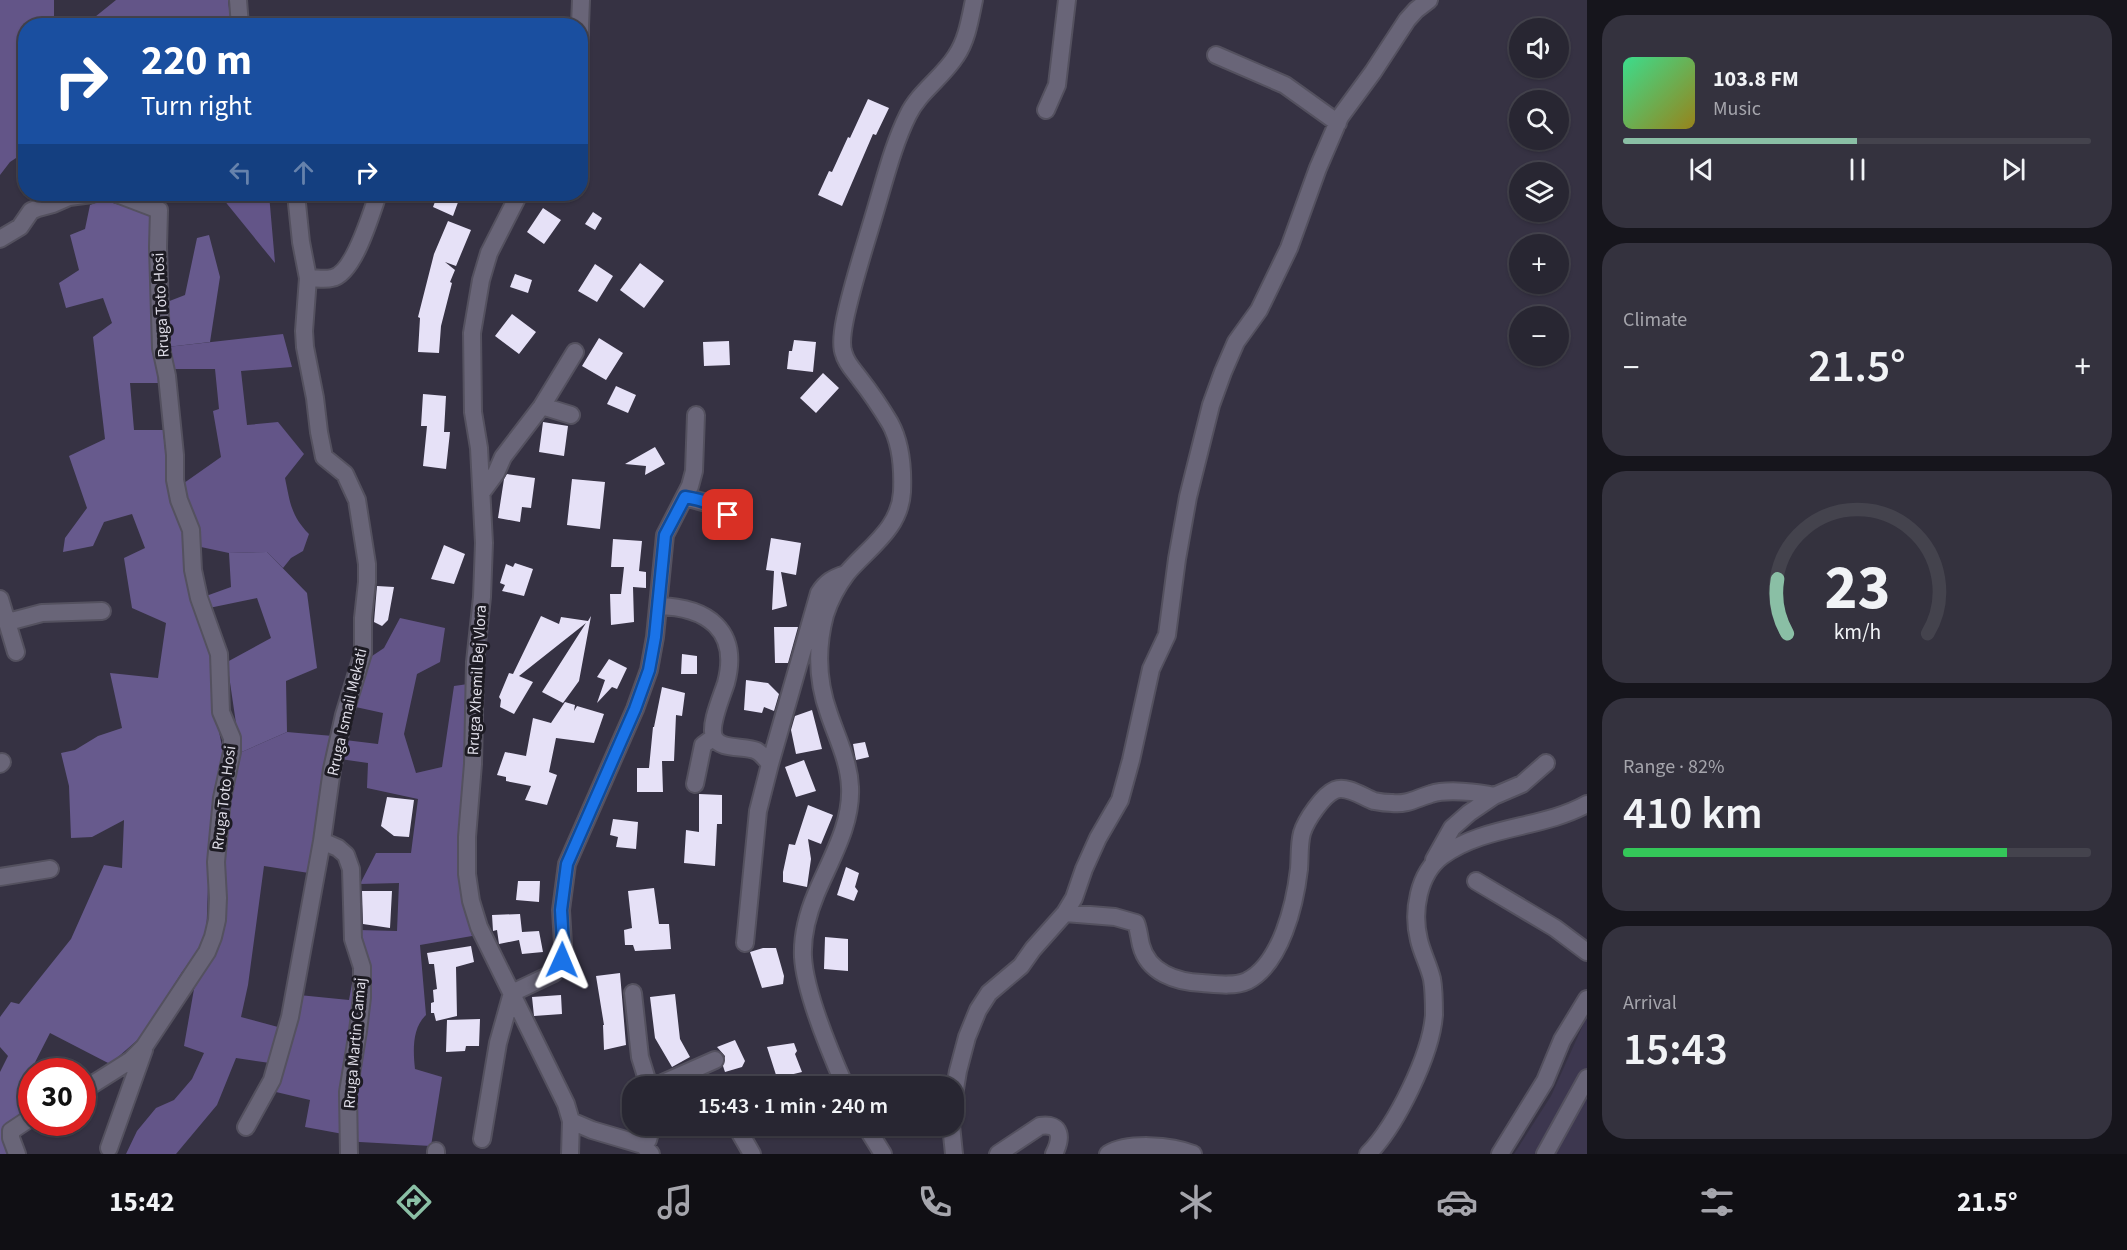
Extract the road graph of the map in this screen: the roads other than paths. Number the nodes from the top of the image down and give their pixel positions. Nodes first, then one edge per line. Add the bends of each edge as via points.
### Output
1 (238, 0) edge
2 (581, 0) edge
3 (974, 0) edge
4 (1067, 0) edge
5 (1429, 0) edge
6 (239, 18) edge
7 (580, 18) edge
8 (1216, 55) dead end
9 (1046, 110) dead end
10 (1338, 123) junction
11 (60, 201) edge
12 (135, 201) edge
13 (297, 201) edge
14 (375, 201) edge
15 (515, 201) edge
16 (0, 238) edge
17 (308, 278) junction
18 (575, 352) dead end
19 (542, 406) junction
20 (571, 415) dead end
21 (696, 415) dead end
22 (482, 492) junction
23 (685, 497) junction
24 (738, 525) dead end
25 (846, 574) junction
26 (0, 600) edge
27 (658, 606) junction
28 (102, 611) dead end
29 (8, 622) junction
30 (16, 652) dead end
31 (714, 737) junction
32 (1546, 762) dead end
33 (770, 764) junction
34 (694, 784) dead end
35 (1494, 796) junction
36 (1587, 804) edge
37 (322, 841) junction
38 (50, 869) dead end
39 (1429, 869) junction
40 (0, 877) edge
41 (1476, 881) dead end
42 (1065, 913) junction
43 (746, 943) dead end
44 (1587, 952) edge
45 (512, 993) junction
46 (633, 993) dead end
47 (1587, 999) edge
48 (144, 1047) junction
49 (715, 1060) dead end
50 (646, 1076) edge
51 (679, 1076) edge
52 (841, 1076) edge
53 (958, 1076) edge
54 (1587, 1078) edge
55 (96, 1082) edge
56 (571, 1121) junction
57 (18, 1124) edge
58 (246, 1127) dead end
59 (742, 1136) edge
60 (872, 1136) edge
61 (952, 1136) edge
62 (482, 1139) dead end
63 (109, 1148) dead end
64 (647, 1150) edge
65 (17, 1154) edge
66 (349, 1154) edge
67 (570, 1154) edge
68 (752, 1154) edge
69 (883, 1154) edge
70 (954, 1154) edge
71 (998, 1154) edge
72 (1054, 1154) edge
73 (1108, 1154) edge
74 (1193, 1154) edge
75 (1368, 1154) edge
76 (1500, 1154) edge
77 (1545, 1154) edge

1 - 6 street
2 - 7 street
3 - 25 street via 955,58 922,93 908,116 888,169 845,321 844,354 892,426 903,483 897,514 883,536
4 - 9 street via 1057,85
5 - 10 street via 1407,20
8 - 10 street via 1285,85
10 - 42 street via 1289,248 1259,310 1236,342 1211,405 1188,497 1167,635 1151,669 1124,788
11 - 16 street via 31,211 20,227
12 - 48 street, Rruga Toto Hosi via 159,210 161,348 176,480 191,530 193,570 219,654 221,712 232,738 222,798 213,937
13 - 17 street, Rruga Ismail Mekati
14 - 17 street via 343,273 333,278
15 - 22 street, Rruga Xhemil Bej Vlora via 489,253 473,325 473,412
17 - 37 street, Rruga Ismail Mekati via 304,331 324,457 345,474 355,492 367,564 363,653 332,769
18 - 19 street
19 - 20 street
19 - 22 street
21 - 23 street via 694,471
22 - 45 street, Rruga Xhemil Bej Vlora via 483,568 475,662 467,874 479,927
23 - 24 street via 717,506
23 - 27 street via 665,535
25 - 33 street via 824,584 819,593
25 - 52 street via 827,611 818,659 820,684 848,768 849,809 814,897 803,958 823,1033
26 - 29 street
27 - 31 street via 704,615 723,633 729,662
27 - 45 street via 649,670 639,699 567,864 561,910 562,960 554,973
28 - 29 street via 42,613
29 - 30 street
31 - 33 street via 728,747 757,751
31 - 34 street via 703,745
32 - 35 street via 1522,784
33 - 43 street via 758,812
35 - 39 street via 1452,828
35 - 42 street via 1433,793 1394,804 1374,801 1352,791 1334,790 1309,817 1302,834 1295,892 1280,941 1268,962 1245,982 1222,985 1176,980 1148,960 1136,923 1115,917
36 - 39 street via 1562,816 1498,831 1459,847
37 - 58 street, Rruga Ismail Mekati via 290,1017 272,1080
37 - 66 street, Rruga Martin Camaj via 346,855 351,869 353,939 362,967 362,998 348,1092
38 - 40 street
39 - 75 street via 1416,914 1419,941 1432,981 1431,1033 1398,1113
41 - 44 street
42 - 53 street via 1021,966 989,993 978,1010
45 - 56 street, Rruga Xhemil Bej Vlora via 559,1087
45 - 62 street via 498,1043
46 - 50 street
47 - 76 street via 1562,1040 1545,1081
48 - 55 street, Rruga Toto Hosi
48 - 63 street
49 - 51 street
54 - 77 street
56 - 64 street
56 - 67 street, Rruga Xhemil Bej Vlora
57 - 65 street via 11,1131
59 - 68 street
60 - 69 street
61 - 70 street
71 - 72 street via 1040,1126 1048,1125 1059,1134
73 - 74 street via 1139,1146

